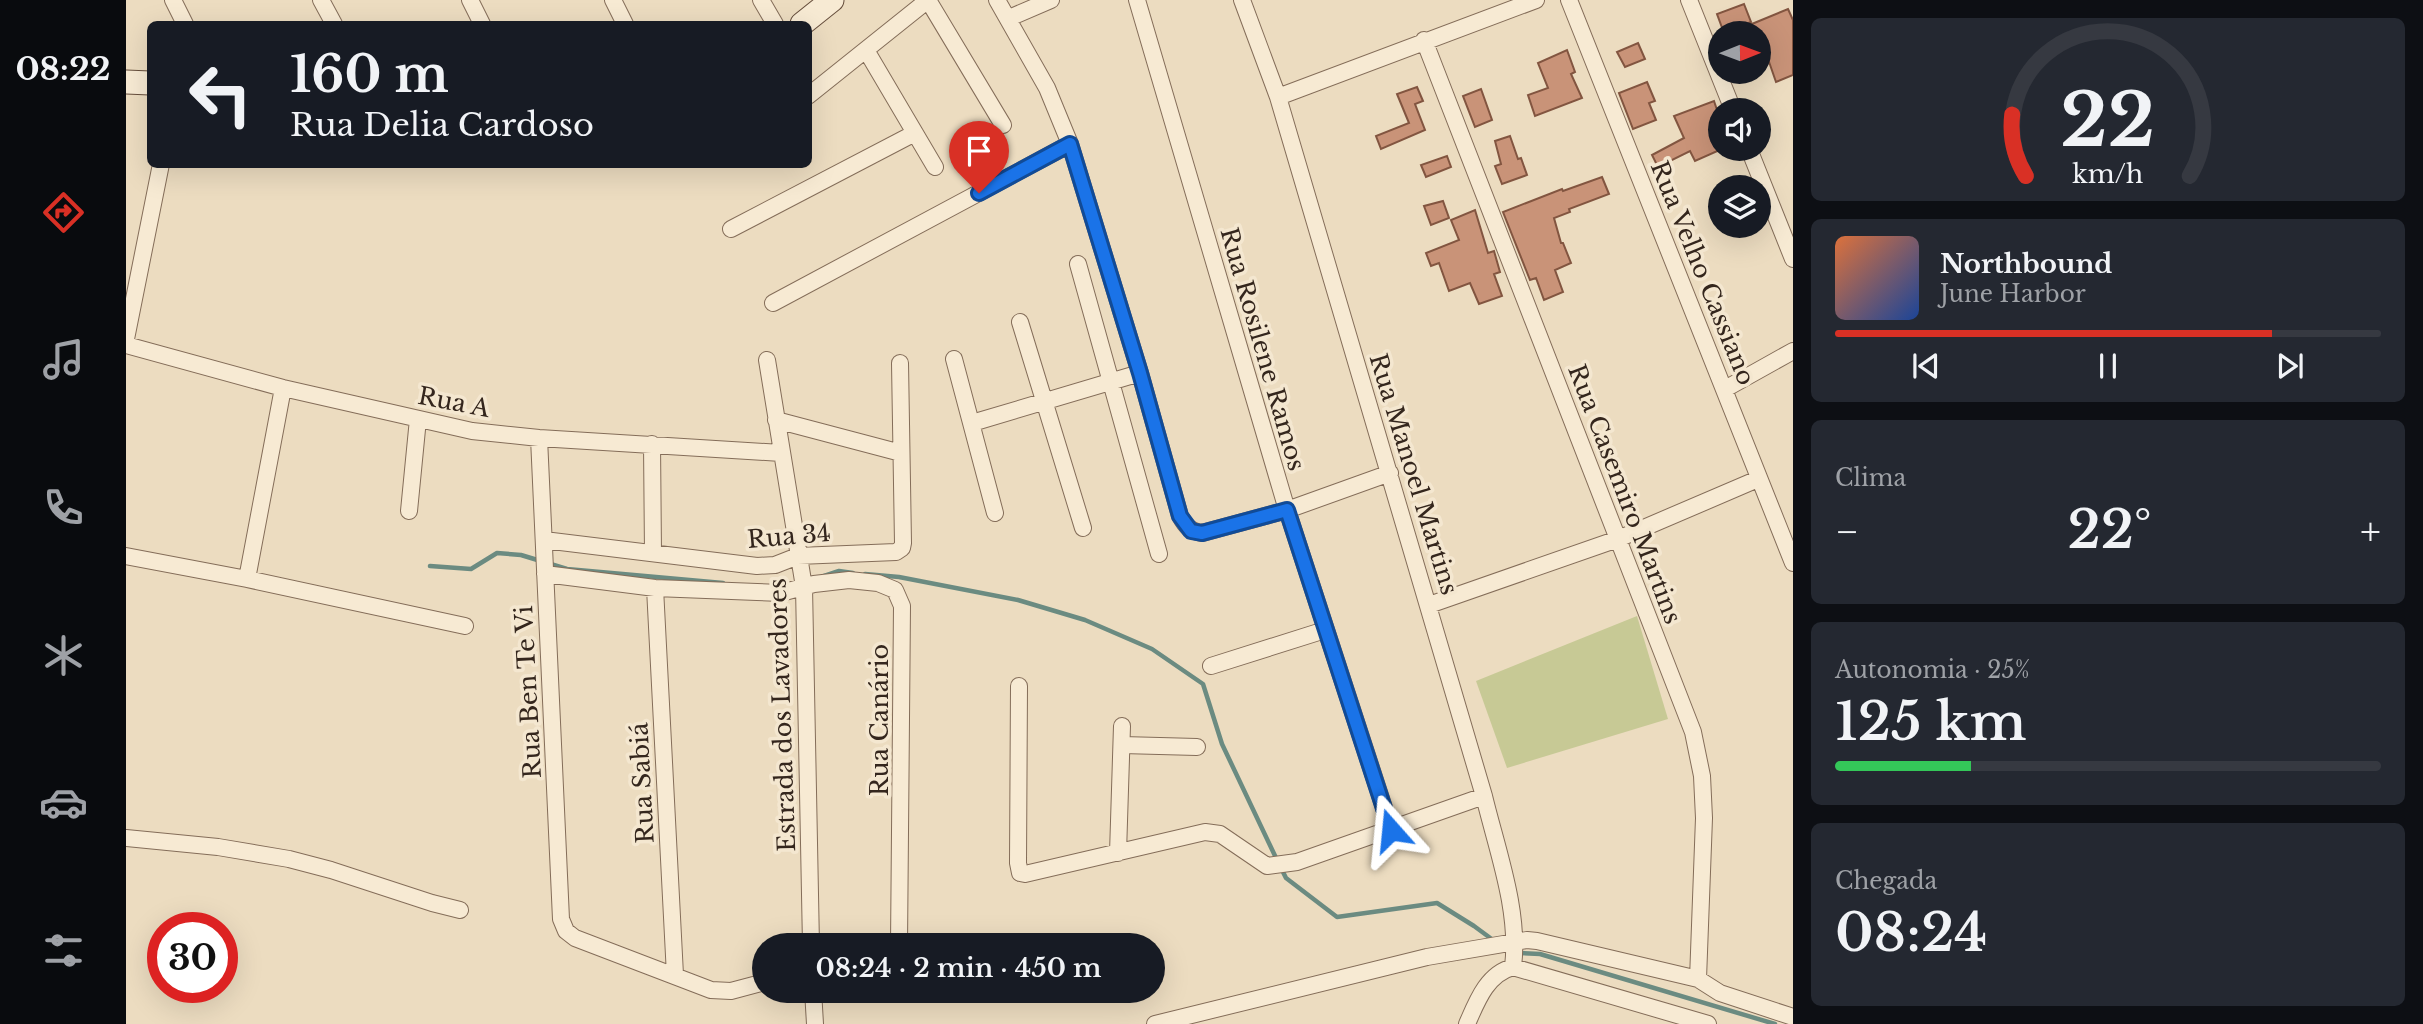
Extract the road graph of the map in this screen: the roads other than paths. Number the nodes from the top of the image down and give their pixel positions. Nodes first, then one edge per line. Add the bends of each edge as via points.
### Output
1 (173, 0) edge
2 (321, 0) edge
3 (470, 0) edge
4 (612, 0) edge
5 (761, 0) edge
6 (832, 0) edge
7 (928, 0) edge
8 (997, 0) edge
9 (1051, 0) edge
10 (1138, 0) edge
11 (1242, 0) edge
12 (1536, 0) edge
13 (1569, 0) edge
14 (1689, 0) edge
15 (1009, 18) junction
16 (184, 21) edge
17 (332, 21) edge
18 (480, 21) edge
19 (623, 21) edge
20 (773, 21) edge
21 (806, 21) edge
22 (1424, 40) junction
23 (866, 50) junction
24 (126, 82) edge
25 (147, 83) edge
26 (812, 93) edge
27 (1278, 97) junction
28 (1728, 98) edge
29 (1003, 125) dead end
30 (915, 133) junction
31 (1070, 144) junction
32 (1754, 161) edge
33 (935, 167) dead end
34 (159, 168) edge
35 (731, 229) dead end
36 (1793, 259) edge
37 (1078, 264) dead end
38 (774, 303) dead end
39 (1020, 322) dead end
40 (126, 339) edge
41 (126, 345) edge
42 (1793, 351) edge
43 (954, 359) dead end
44 (767, 360) dead end
45 (900, 363) dead end
46 (1140, 373) junction
47 (1109, 382) junction
48 (282, 388) junction
49 (1725, 389) junction
50 (1044, 402) junction
51 (418, 419) junction
52 (776, 420) junction
53 (972, 423) junction
54 (539, 438) junction
55 (652, 444) junction
56 (781, 453) junction
57 (901, 453) junction
58 (1390, 473) junction
59 (1758, 479) junction
60 (1287, 510) junction
61 (410, 511) dead end
62 (995, 513) dead end
63 (1083, 528) dead end
64 (1618, 539) junction
65 (545, 544) junction
66 (653, 553) junction
67 (1159, 554) dead end
68 (126, 556) edge
69 (799, 561) junction
70 (1793, 563) edge
71 (545, 571) junction
72 (247, 579) junction
73 (804, 585) junction
74 (655, 587) junction
75 (1429, 605) junction
76 (465, 626) dead end
77 (1325, 630) junction
78 (1211, 666) dead end
79 (1019, 686) dead end
80 (1122, 726) dead end
81 (1122, 746) junction
82 (1197, 747) dead end
83 (1484, 796) junction
84 (1391, 830) junction
85 (126, 838) edge
86 (1118, 853) junction
87 (460, 910) dead end
88 (811, 933) edge
89 (900, 933) edge
90 (1513, 953) junction
91 (675, 975) junction
92 (1699, 979) junction
93 (752, 986) edge
94 (814, 1003) edge
95 (1793, 1017) edge
96 (815, 1024) edge
97 (1154, 1024) edge
98 (1467, 1024) edge
99 (1708, 1024) edge

1 - 16 street
2 - 17 street
3 - 18 street
4 - 19 street
5 - 20 street
6 - 21 main road
7 - 23 street
7 - 29 street
8 - 15 street
9 - 15 street
10 - 60 street, Rua Rosilene Ramos
11 - 27 street, Rua Manoel Martins
12 - 22 street
13 - 49 street, Rua Velho Cassiano
14 - 28 street
15 - 31 street via 1048,88
22 - 27 street
22 - 64 street, Rua Casemiro Martins
23 - 26 street
23 - 30 street
24 - 25 main road
27 - 58 street, Rua Manoel Martins
30 - 33 street
30 - 35 street
31 - 38 street
31 - 46 street
32 - 36 street
34 - 40 street
37 - 47 street
39 - 50 street
41 - 48 street, Rua A
42 - 49 street
43 - 53 street
44 - 52 street, Estrada dos Lavadores
45 - 57 street, Rua 34
46 - 47 street
46 - 60 street via 1180,516 1191,531 1202,533
47 - 50 street
47 - 67 street
48 - 51 street, Rua A
48 - 72 street
49 - 59 street, Rua Velho Cassiano
50 - 53 street
50 - 63 street
51 - 54 street, Rua A
51 - 61 street
52 - 56 street, Estrada dos Lavadores
52 - 57 street
53 - 62 street
54 - 55 street, Rua A
54 - 65 street, Rua Ben Te Vi
55 - 56 street, Rua A
55 - 66 street
56 - 69 street, Estrada dos Lavadores
57 - 69 street, Rua 34 via 900,551
58 - 60 street
58 - 75 street, Rua Manoel Martins
59 - 64 street
59 - 70 street, Rua Velho Cassiano
60 - 77 street, Rua Rosilene Ramos
64 - 75 street
64 - 92 street, Rua Casemiro Martins via 1693,732 1702,776
65 - 66 street, Rua 34
65 - 71 street, Rua Ben Te Vi
66 - 69 street, Rua 34 via 757,566
68 - 72 street
69 - 73 street, Estrada dos Lavadores
71 - 74 street
71 - 91 street, Rua Ben Te Vi via 561,919 575,938
72 - 76 street
73 - 74 street, Rua Canário via 777,593
73 - 88 street, Estrada dos Lavadores
73 - 89 street, Rua Canário via 862,580 891,587 901,599
74 - 91 street, Rua Sabiá
75 - 83 street, Rua Manoel Martins
77 - 78 street
77 - 84 street, Rua Rosilene Ramos
79 - 86 street via 1020,873 1039,873
80 - 81 street
81 - 82 street
81 - 86 street
83 - 84 street
83 - 90 street, Rua Manoel Martins via 1503,876
84 - 86 street via 1297,862 1267,866 1212,832
85 - 87 street via 289,859
90 - 92 street via 1537,941
90 - 97 street via 1485,948 1427,957
90 - 98 street via 1483,991
90 - 99 street
91 - 93 street via 719,991
92 - 95 street via 1720,993
94 - 96 street

